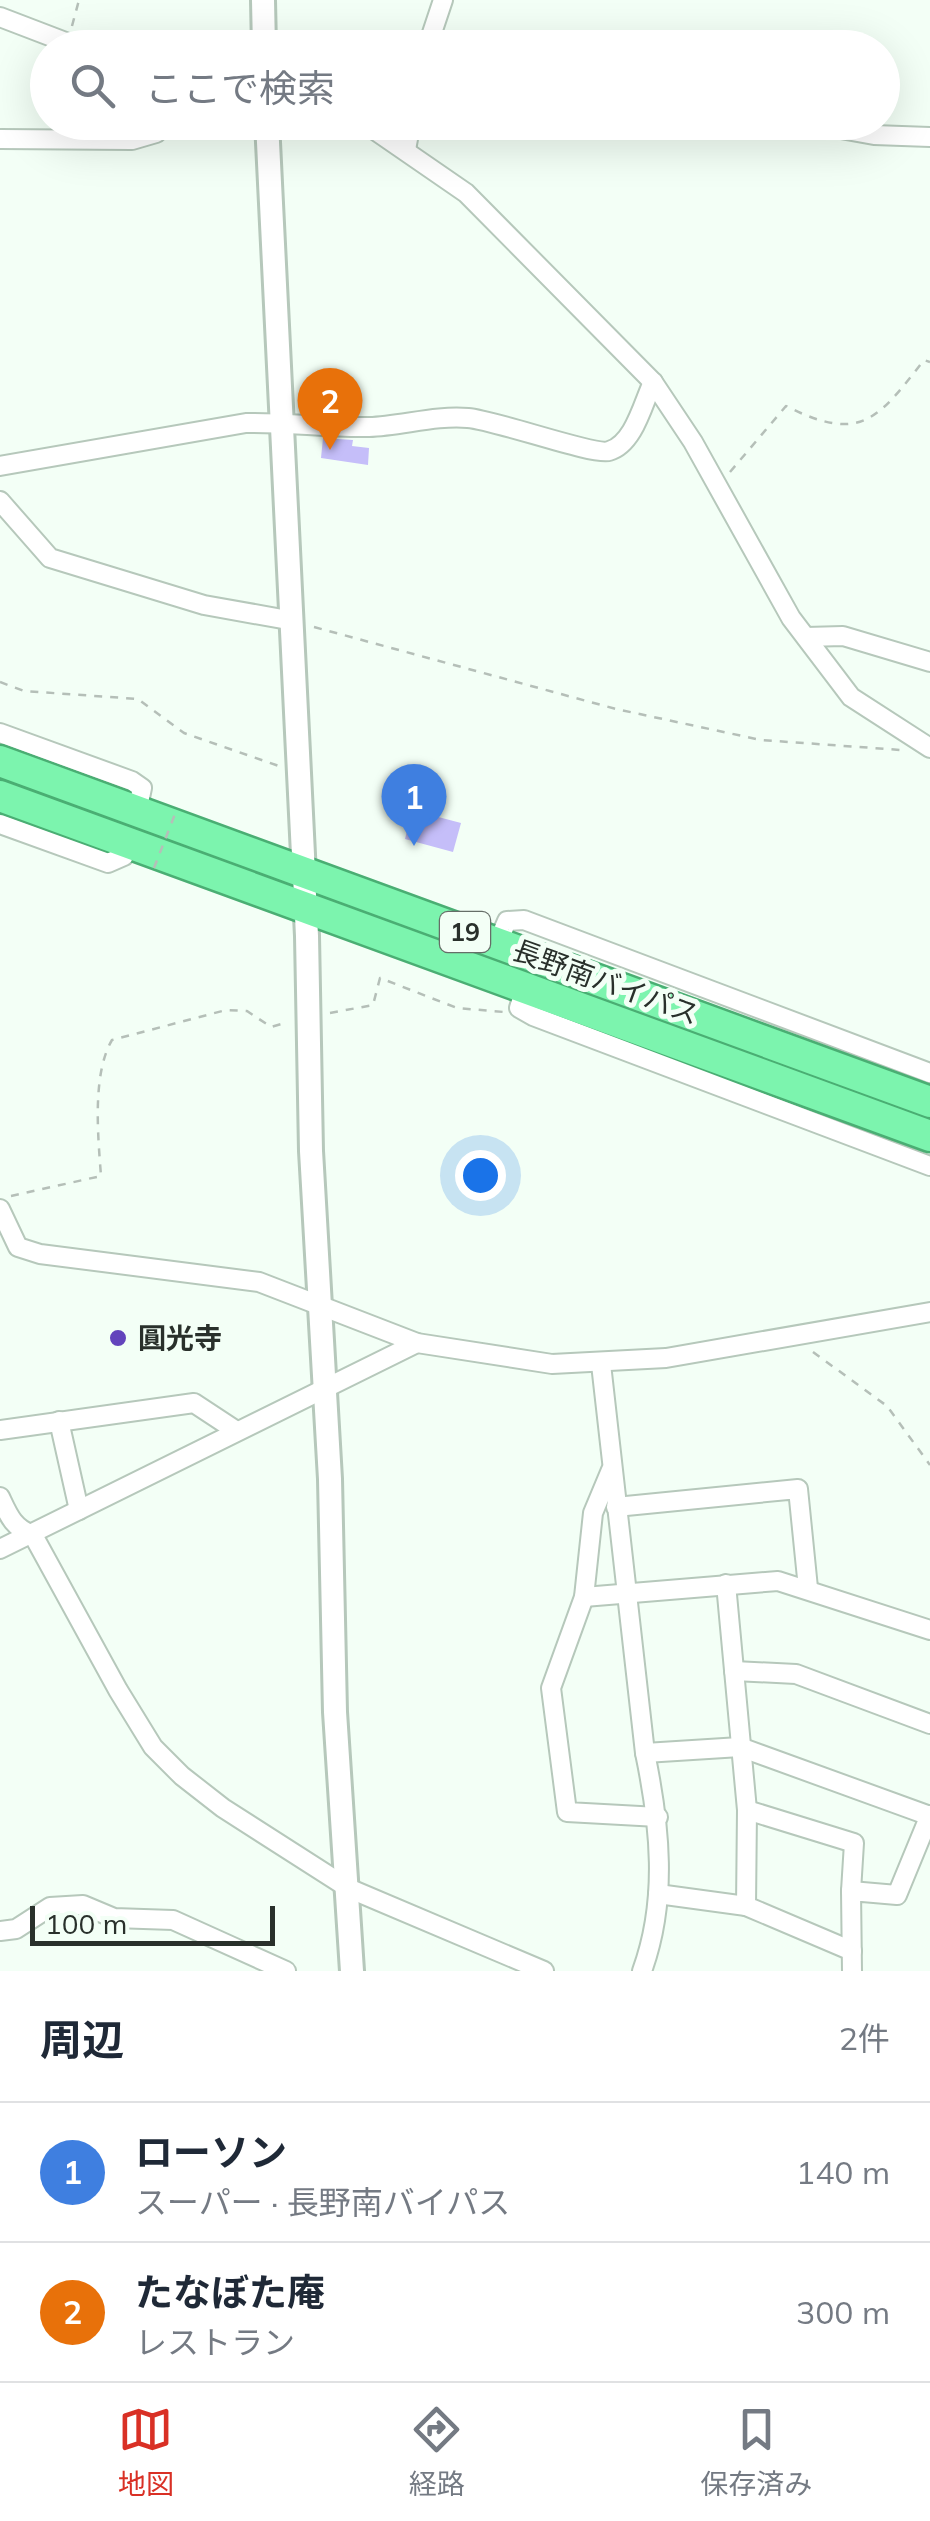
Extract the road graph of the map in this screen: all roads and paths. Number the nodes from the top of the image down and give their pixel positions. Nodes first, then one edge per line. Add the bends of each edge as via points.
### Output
1 (80, 0) edge
2 (262, 0) edge
3 (442, 0) edge
4 (0, 17) edge
5 (36, 30) edge
6 (76, 30) edge
7 (263, 30) edge
8 (432, 30) edge
9 (900, 136) edge
10 (930, 137) edge
11 (0, 139) edge
12 (30, 139) edge
13 (268, 140) edge
14 (390, 140) edge
15 (408, 140) edge
16 (406, 150) junction
17 (930, 362) edge
18 (653, 382) junction
19 (280, 422) junction
20 (0, 466) edge
21 (718, 486) junction
22 (0, 502) edge
23 (288, 620) junction
24 (806, 637) junction
25 (930, 662) edge
26 (0, 682) edge
27 (0, 733) edge
28 (921, 749) edge
29 (0, 760) edge
30 (296, 772) junction
31 (0, 796) edge
32 (137, 812) junction
33 (175, 814) dead end
34 (0, 824) edge
35 (128, 842) junction
36 (154, 868) dead end
37 (302, 873) junction
38 (304, 906) junction
39 (498, 942) junction
40 (522, 998) junction
41 (306, 1017) junction
42 (930, 1073) edge
43 (930, 1102) edge
44 (930, 1136) edge
45 (930, 1166) edge
46 (0, 1199) edge
47 (0, 1209) edge
48 (322, 1302) junction
49 (930, 1312) edge
50 (796, 1339) junction
51 (417, 1343) junction
52 (601, 1364) junction
53 (324, 1390) junction
54 (59, 1420) junction
55 (0, 1430) edge
56 (235, 1430) junction
57 (612, 1465) junction
58 (930, 1465) edge
59 (0, 1497) edge
60 (616, 1507) junction
61 (79, 1510) junction
62 (32, 1534) junction
63 (0, 1549) edge
64 (726, 1584) junction
65 (808, 1588) junction
66 (626, 1590) junction
67 (584, 1596) junction
68 (930, 1630) edge
69 (734, 1671) junction
70 (930, 1724) edge
71 (740, 1747) junction
72 (645, 1753) junction
73 (748, 1810) junction
74 (930, 1815) edge
75 (658, 1817) junction
76 (348, 1888) junction
77 (851, 1891) junction
78 (658, 1894) junction
79 (746, 1906) junction
80 (0, 1930) edge
81 (852, 1951) junction
82 (286, 1971) edge
83 (352, 1971) edge
84 (544, 1971) edge
85 (642, 1971) edge
86 (852, 1971) edge

1 - 6 path
2 - 7 street
3 - 8 street
4 - 5 street
9 - 10 street
11 - 12 street
13 - 19 street
14 - 16 street
15 - 16 street
16 - 18 street via 466,193
17 - 21 path via 924,360 886,409 870,417 825,426 786,406
18 - 19 street via 628,438 596,453 468,418 367,427
18 - 21 street
19 - 20 street
19 - 23 street
21 - 24 street
22 - 23 street via 50,558 204,605
23 - 28 path via 616,709 743,736
23 - 30 street
24 - 25 street via 844,636
24 - 28 street via 851,697
26 - 30 path via 24,692 138,699 184,733
27 - 32 street via 132,781 142,788
29 - 32 highway, 長野南バイパス / 19
30 - 37 street
31 - 35 highway, 長野南バイパス / 19
32 - 37 highway, 長野南バイパス / 19
33 - 36 path, bridge
34 - 35 street via 108,863 124,856
35 - 38 highway, 長野南バイパス / 19
37 - 38 street
37 - 39 highway, 長野南バイパス / 19
38 - 40 highway, 長野南バイパス / 19
38 - 41 street
39 - 42 street via 507,921 524,920
39 - 43 highway, 長野南バイパス / 19
40 - 41 path via 498,1014 457,1008 380,978 373,1005
40 - 44 highway, 長野南バイパス / 19
40 - 45 street
41 - 46 path via 271,1027 247,1011 226,1010 112,1040 96,1102 101,1176
41 - 48 street
47 - 48 street via 18,1246 40,1254 260,1282
48 - 51 street
48 - 53 street
49 - 50 street
50 - 52 street
50 - 58 path via 888,1406
51 - 52 street via 552,1364
51 - 53 street
52 - 57 street
53 - 56 street
53 - 76 street
54 - 55 street
54 - 56 street via 194,1403
54 - 61 street
56 - 61 street
57 - 60 street
57 - 67 street via 593,1514
59 - 62 street via 21,1531
60 - 65 street via 798,1489
60 - 66 street
61 - 62 street
62 - 63 street
62 - 76 street via 153,1746 223,1808
64 - 65 street via 778,1581
64 - 66 street
64 - 69 street
65 - 68 street
66 - 67 street
66 - 72 street
67 - 75 street via 551,1688 567,1812
69 - 70 street via 796,1674
69 - 71 street
71 - 72 street
71 - 73 street
71 - 74 street
72 - 75 street
73 - 77 street via 854,1843
73 - 79 street
74 - 77 street via 897,1895
75 - 78 street
76 - 83 street
76 - 84 street
77 - 81 street
78 - 79 street
78 - 85 street
79 - 81 street
80 - 82 street via 16,1929 50,1907 84,1906 114,1918 173,1920
81 - 86 street

